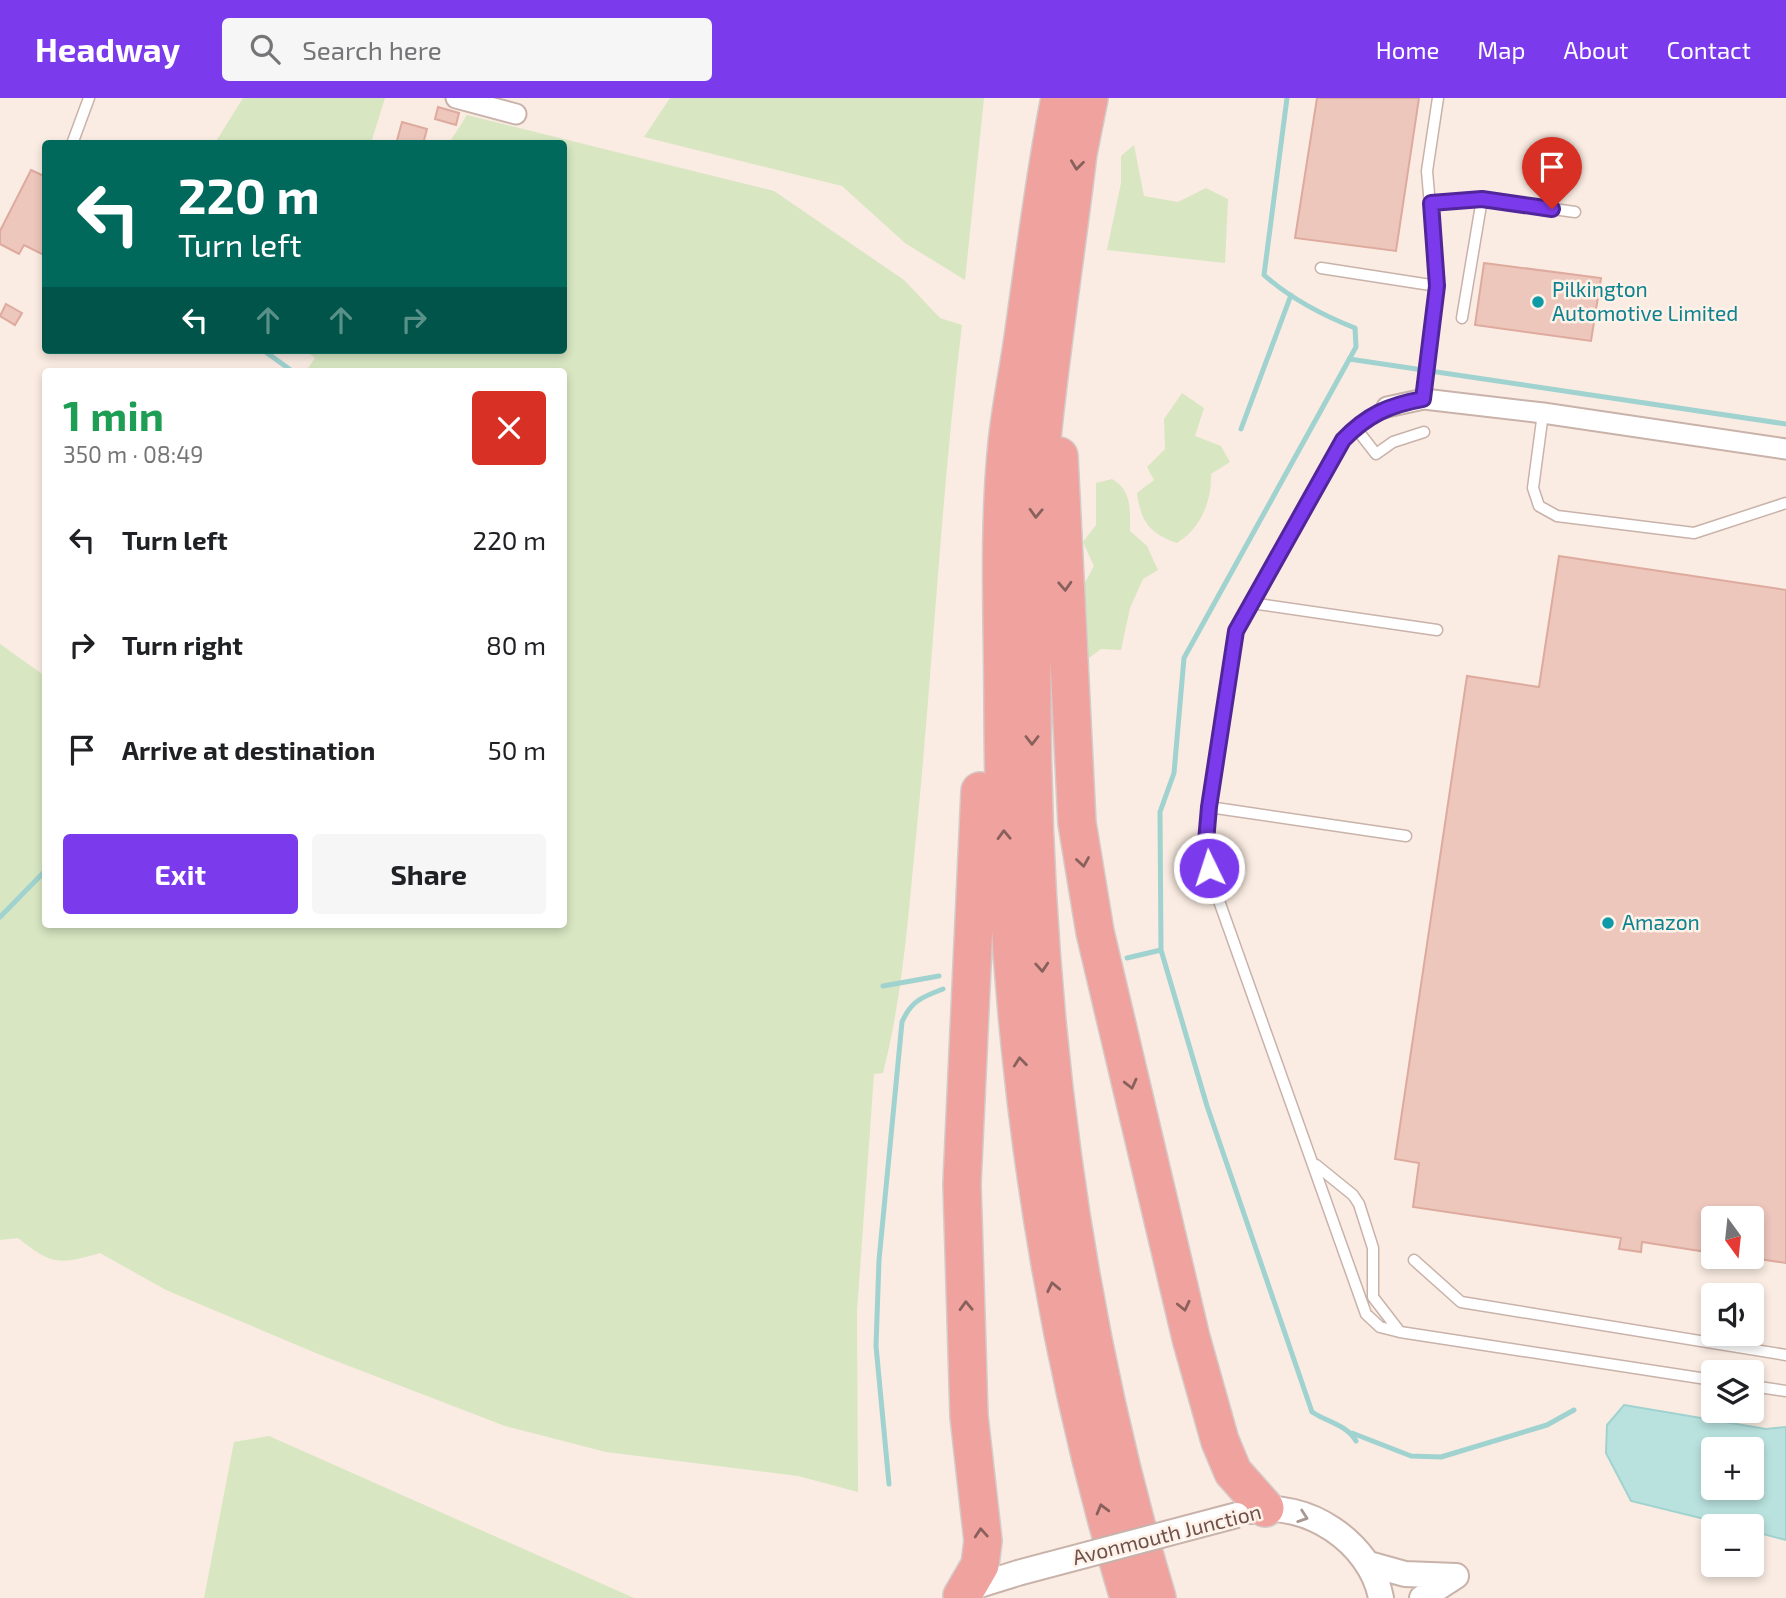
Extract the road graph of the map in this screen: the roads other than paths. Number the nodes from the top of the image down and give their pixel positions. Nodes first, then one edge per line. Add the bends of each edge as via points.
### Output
1 (89, 98) edge
2 (458, 98) edge
3 (1060, 98) edge
4 (1090, 98) edge
5 (1438, 98) edge
6 (516, 114) dead end
7 (73, 140) edge
8 (1482, 199) junction
9 (1431, 203) junction
10 (1575, 212) dead end
11 (1321, 268) dead end
12 (1437, 286) junction
13 (1462, 318) dead end
14 (1054, 347) junction
15 (1423, 399) junction
16 (1387, 407) joint
17 (1543, 413) junction
18 (1356, 427) junction
19 (1424, 432) dead end
20 (1007, 446) junction
21 (1786, 449) edge
22 (1786, 503) edge
23 (1251, 603) junction
24 (1437, 630) dead end
25 (1209, 807) junction
26 (1406, 836) dead end
27 (1314, 1164) junction
28 (1414, 1260) dead end
29 (1400, 1332) junction
30 (1786, 1355) edge
31 (1701, 1378) edge
32 (1764, 1388) edge
33 (1786, 1391) edge
34 (1251, 1511) junction
35 (1369, 1564) junction
36 (961, 1597) edge
37 (1129, 1598) edge
38 (1157, 1598) edge
39 (1381, 1598) edge
40 (1422, 1598) edge

1 - 7 lane
2 - 6 street
3 - 20 highway
4 -> 14 highway via 1078,153
5 - 9 lane via 1427,171
8 - 9 lane
8 - 10 lane
8 - 13 lane
9 - 12 lane
11 - 12 lane
12 - 15 lane
14 -> 34 highway via 1077,823 1095,932 1191,1338 1220,1441
14 -> 38 highway via 1036,502 1032,607 1032,828 1046,1022 1079,1264 1127,1499
15 - 16 street
15 - 17 street
16 - 18 lane
17 - 21 street
17 - 22 lane via 1533,488 1539,506 1557,516 1694,533
18 - 19 lane via 1376,454 1393,442
18 - 23 lane via 1323,470
36 -> 20 highway via 980,1565 983,1541 969,1416 962,1184 992,535
37 -> 20 highway via 1101,1506 1049,1268 1020,1067 1003,831
23 - 24 lane
23 - 25 lane via 1236,631
25 - 26 lane
25 - 27 lane via 1205,853 1213,884
27 - 29 lane via 1366,1314 1380,1327
27 - 29 lane via 1359,1205 1373,1248 1373,1297
28 - 30 lane via 1461,1301
29 - 31 lane
32 - 33 lane
34 -> 35 street, Avonmouth Junction via 1296,1513 1322,1523 1346,1538
34 - 36 street, Avonmouth Junction, bridge via 1018,1573 976,1586
35 - 39 street, Avonmouth Junction
35 - 40 street via 1405,1574 1457,1576

